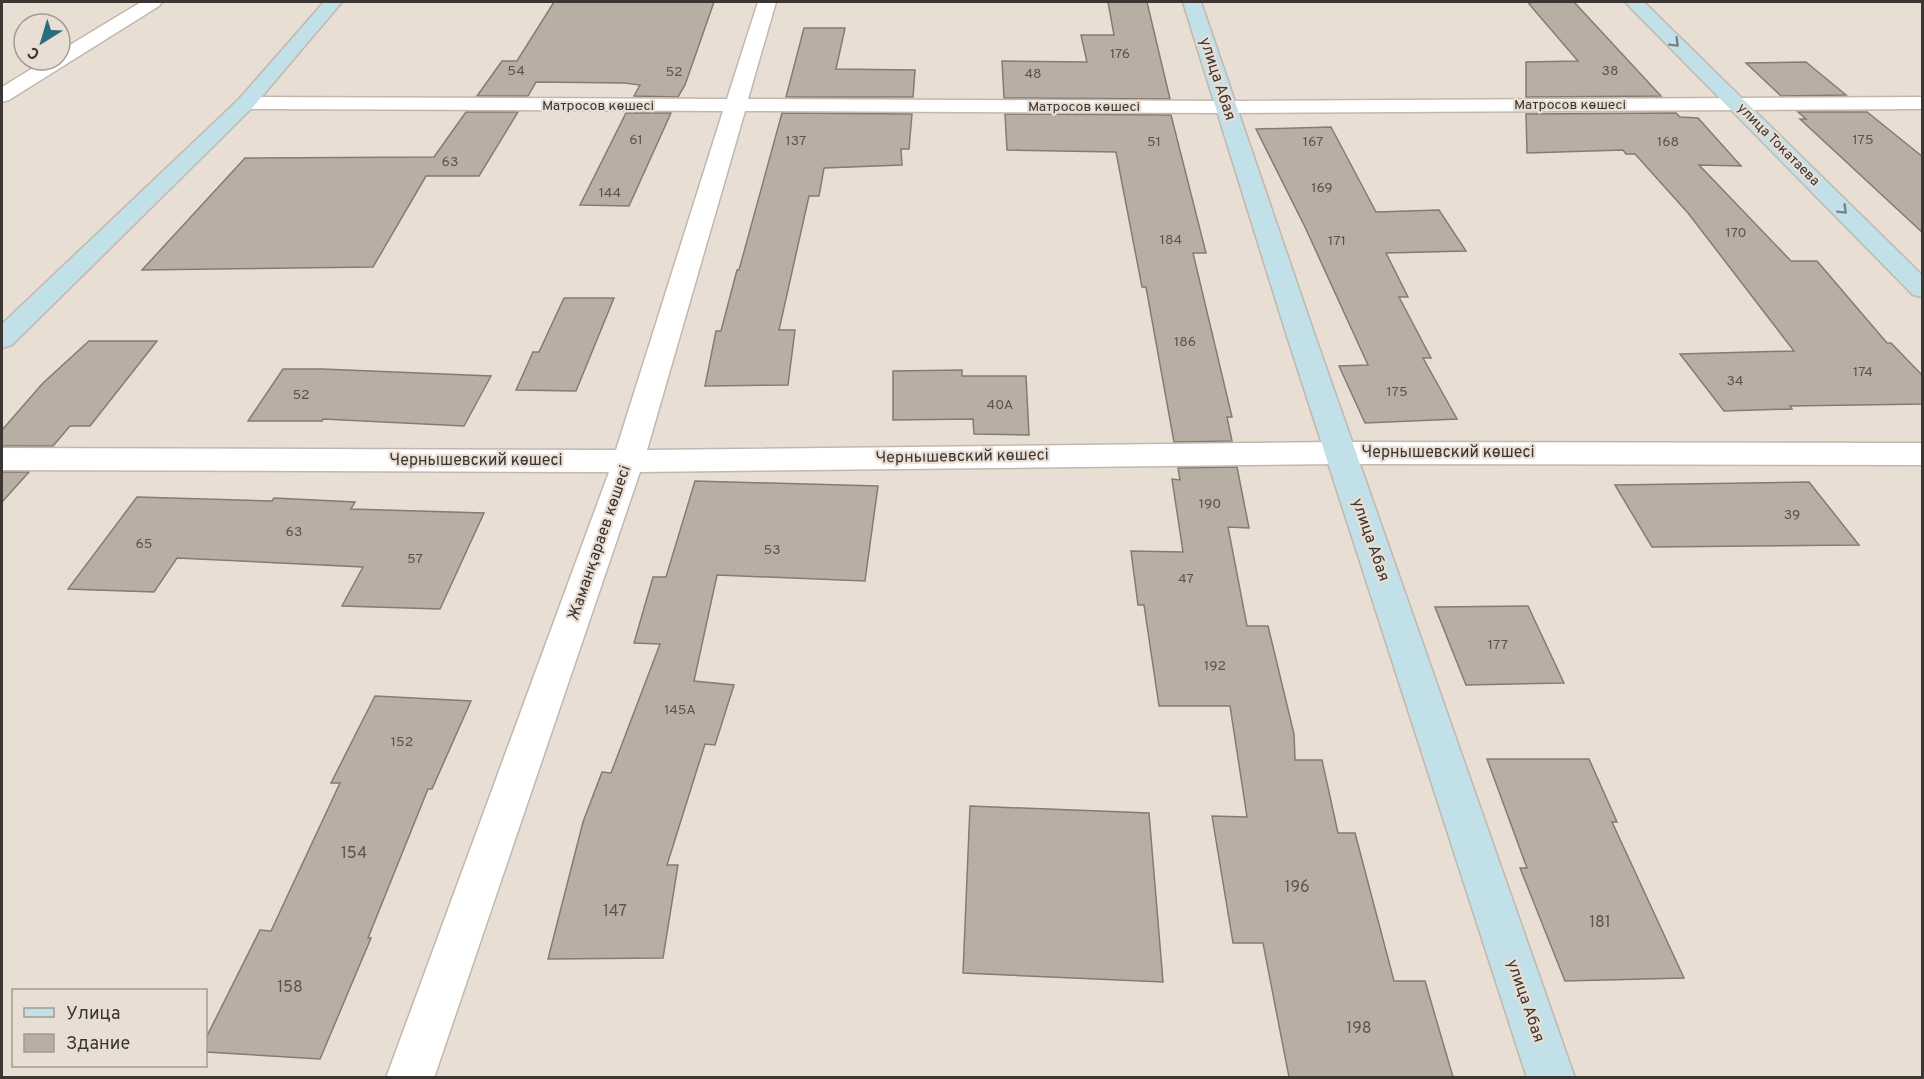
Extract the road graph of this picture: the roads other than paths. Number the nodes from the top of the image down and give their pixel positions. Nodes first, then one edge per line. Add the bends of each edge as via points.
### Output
1 (153, 2) edge
2 (333, 2) edge
3 (767, 2) edge
4 (1192, 2) edge
5 (1634, 2) edge
6 (2, 96) edge
7 (246, 103) junction
8 (1923, 103) edge
9 (1737, 104) junction
10 (736, 106) junction
11 (1226, 107) junction
12 (1923, 289) edge
13 (2, 339) edge
14 (1340, 453) junction
15 (1923, 454) edge
16 (2, 459) edge
17 (628, 461) junction
18 (410, 1077) edge
19 (1551, 1077) edge

1 - 6 street
2 - 7 street
3 - 10 street, Жаманқараев көшесі
4 - 11 street, улица Абая
5 -> 9 street, улица Токатаева
7 - 10 street, Матросов көшесі
7 - 13 street
8 - 9 street, Матросов көшесі
9 - 11 street, Матросов көшесі
9 -> 12 street, улица Токатаева
10 - 11 street, Матросов көшесі
10 - 17 street, Жаманқараев көшесі
11 - 14 street, улица Абая
14 - 15 street, Чернышевский көшесі
14 - 17 street, Чернышевский көшесі
14 - 19 street, улица Абая
16 - 17 street, Чернышевский көшесі
17 - 18 street, Жаманқараев көшесі

